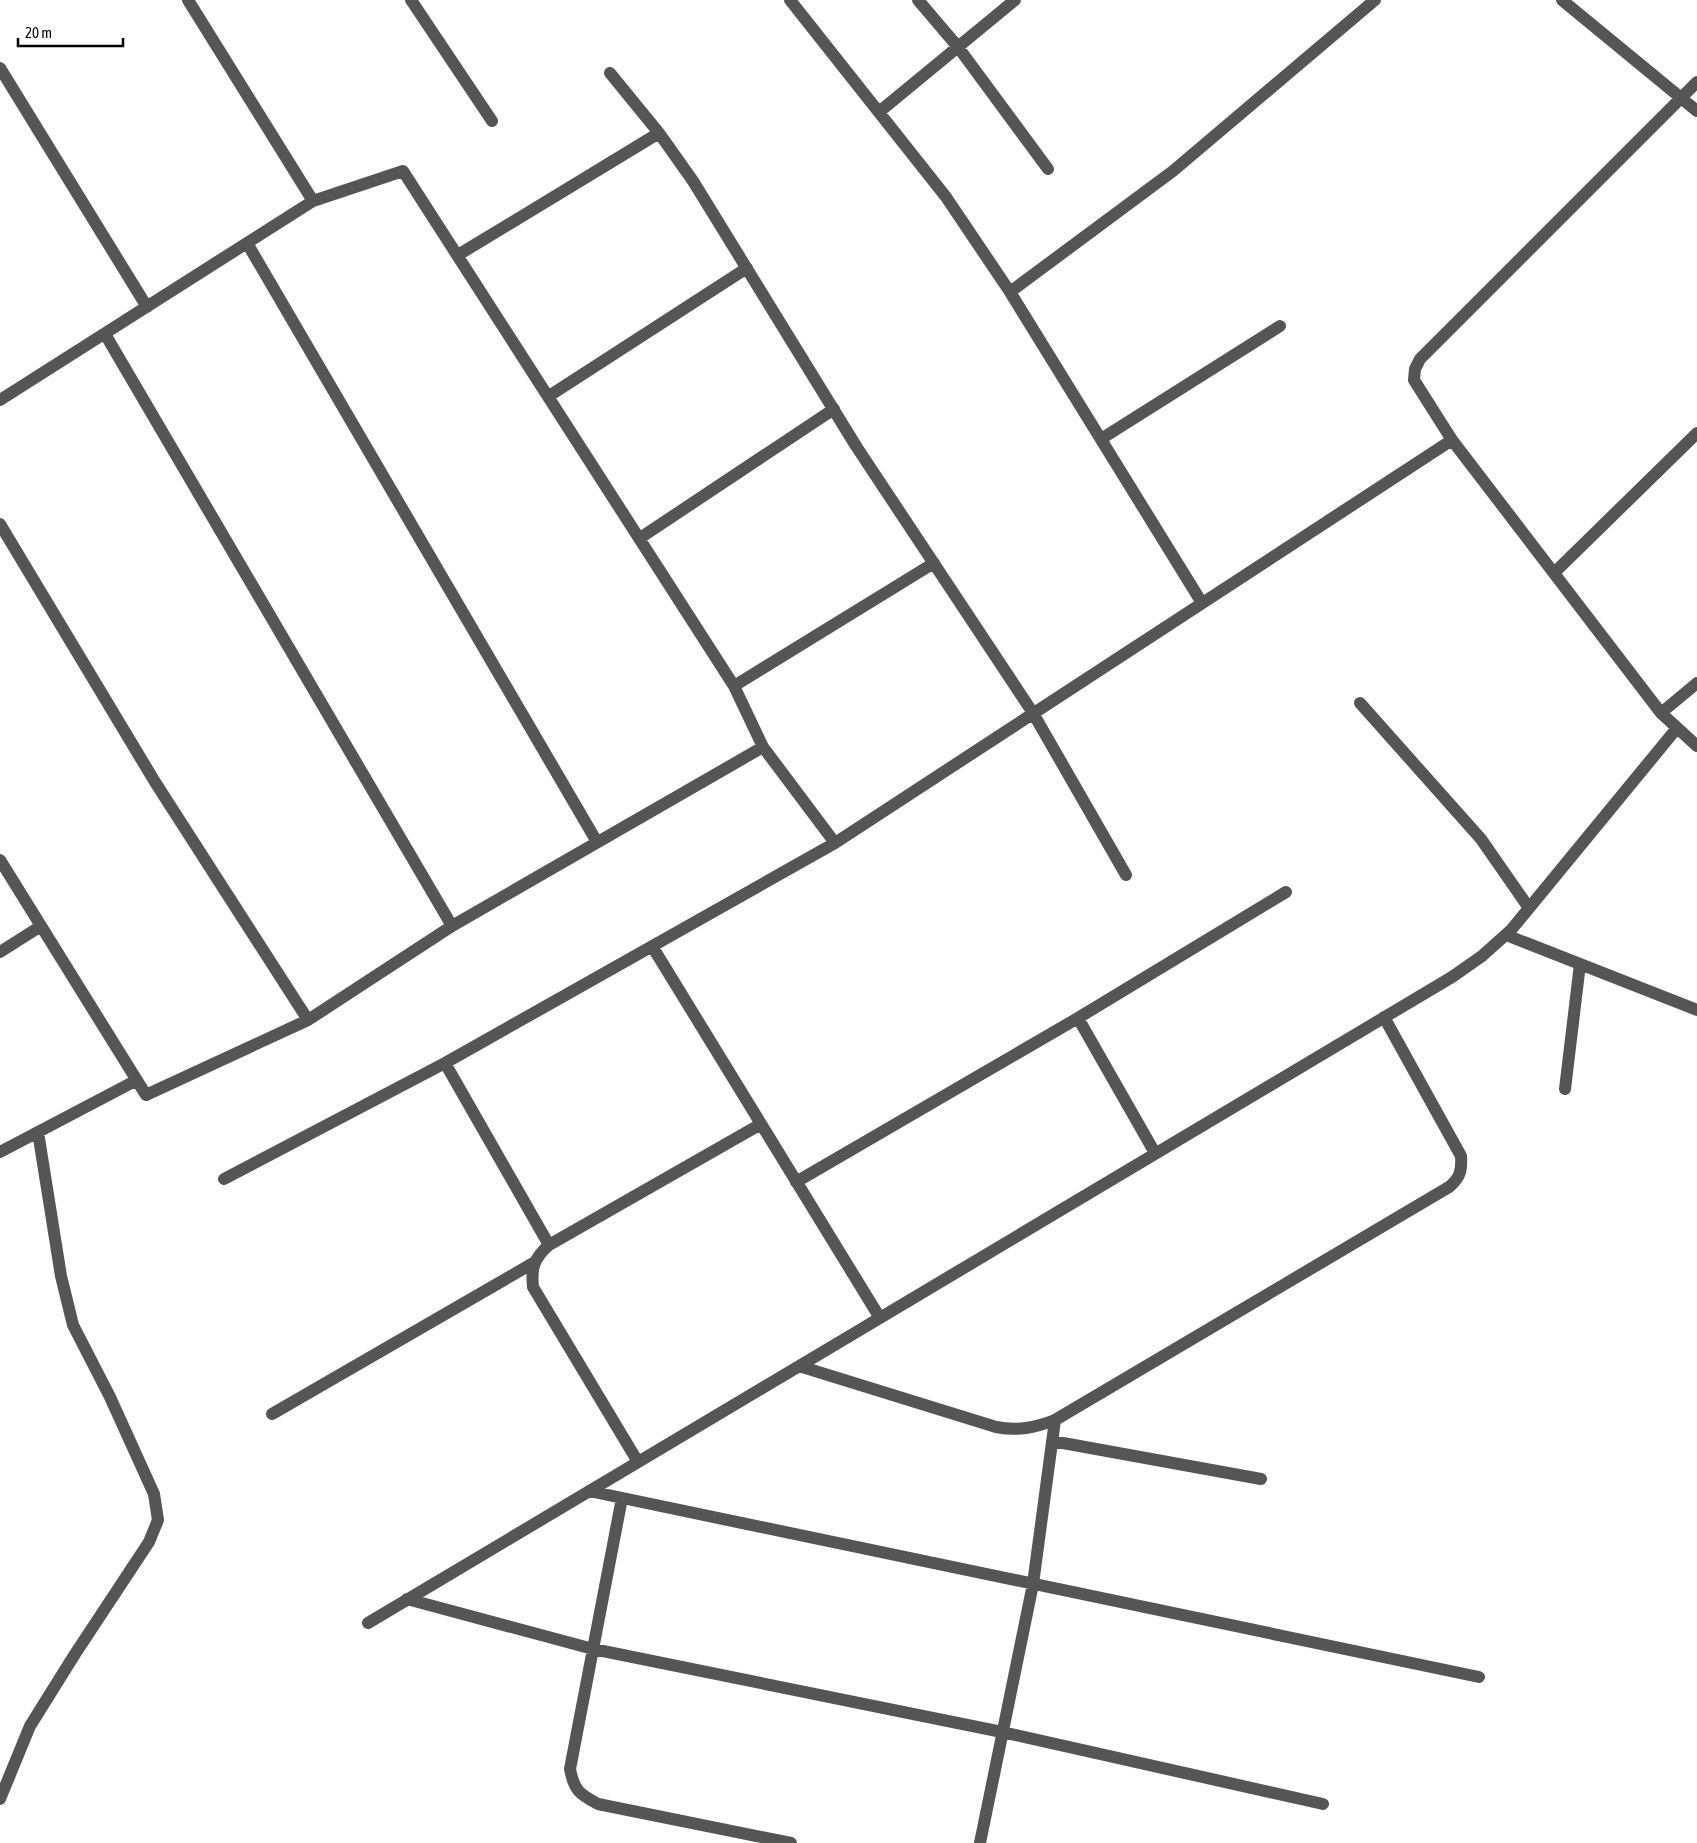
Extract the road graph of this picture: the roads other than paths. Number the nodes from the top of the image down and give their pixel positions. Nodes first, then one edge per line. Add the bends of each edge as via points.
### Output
1 (188, 0) edge
2 (411, 0) edge
3 (790, 0) edge
4 (918, 0) edge
5 (1015, 0) edge
6 (1375, 0) edge
7 (1562, 0) edge
8 (958, 47) junction
9 (0, 68) edge
10 (610, 73) dead end
11 (1697, 82) edge
12 (1680, 98) junction
13 (1697, 111) edge
14 (879, 112) junction
15 (492, 121) dead end
16 (659, 133) junction
17 (1048, 168) dead end
18 (312, 201) junction
19 (247, 243) junction
20 (458, 255) junction
21 (747, 268) junction
22 (1010, 292) junction
23 (147, 307) junction
24 (1280, 326) dead end
25 (105, 334) junction
26 (549, 396) junction
27 (0, 400) edge
28 (834, 409) junction
29 (1697, 432) edge
30 (1101, 439) junction
31 (1452, 440) junction
32 (0, 524) edge
33 (640, 538) junction
34 (934, 563) junction
35 (1554, 573) junction
36 (1202, 603) junction
37 (1697, 682) edge
38 (734, 686) junction
39 (1360, 703) dead end
40 (1033, 713) junction
41 (1661, 713) junction
42 (1678, 728) junction
43 (1697, 746) edge
44 (763, 747) junction
45 (597, 842) junction
46 (834, 843) junction
47 (0, 860) edge
48 (1126, 875) dead end
49 (1286, 892) dead end
50 (1529, 908) junction
51 (41, 926) junction
52 (452, 926) junction
53 (1506, 935) junction
54 (652, 946) junction
55 (0, 952) edge
56 (1580, 964) junction
57 (1697, 1010) edge
58 (1384, 1017) junction
59 (1078, 1018) junction
60 (308, 1020) junction
61 (445, 1063) junction
62 (137, 1080) junction
63 (1565, 1089) dead end
64 (762, 1124) junction
65 (38, 1132) junction
66 (0, 1152) edge
67 (1155, 1154) junction
68 (224, 1179) dead end
69 (796, 1182) junction
70 (549, 1245) junction
71 (534, 1262) junction
72 (880, 1318) junction
73 (800, 1366) junction
74 (272, 1414) dead end
75 (1055, 1420) junction
76 (1052, 1441) junction
77 (638, 1462) junction
78 (1261, 1479) dead end
79 (589, 1491) junction
80 (622, 1498) junction
81 (1033, 1584) junction
82 (407, 1600) junction
83 (368, 1623) dead end
84 (593, 1649) junction
85 (1479, 1677) dead end
86 (1002, 1732) junction
87 (0, 1799) edge
88 (1323, 1804) dead end
89 (791, 1843) edge
90 (980, 1843) edge

1 - 18 street
2 - 15 street
3 - 14 street
4 - 8 street
5 - 8 street
6 - 22 street via 1173,171
7 - 12 street
8 - 14 street
8 - 17 street
9 - 23 street
10 - 16 street
11 - 12 street
12 - 13 street
12 - 31 street via 1420,359 1414,380
14 - 22 street via 946,197
16 - 20 street
16 - 21 street
18 - 19 street
18 - 20 street via 403,171
19 - 23 street
19 - 45 street
20 - 26 street
21 - 26 street
21 - 28 street
22 - 30 street
23 - 25 street
24 - 30 street
25 - 27 street
25 - 52 street
26 - 33 street
28 - 33 street
28 - 34 street
29 - 35 street
30 - 36 street
31 - 35 street
31 - 36 street
32 - 60 street via 155,782
33 - 38 street
34 - 38 street
34 - 40 street
35 - 41 street
36 - 40 street
37 - 41 street
38 - 44 street
39 - 50 street via 1481,839
40 - 46 street
40 - 48 street
41 - 42 street
42 - 43 street
42 - 50 street
44 - 45 street
44 - 46 street
45 - 52 street
46 - 54 street
47 - 51 street
49 - 59 street
50 - 53 street
51 - 55 street
51 - 62 street
52 - 60 street
53 - 56 street
53 - 58 street via 1452,977
54 - 61 street
54 - 64 street
56 - 57 street
56 - 63 street
58 - 67 street
58 - 75 street via 1461,1156 1462,1170 1458,1180
59 - 67 street
59 - 69 street
60 - 62 street via 146,1095
61 - 68 street
61 - 70 street
62 - 65 street
64 - 69 street
64 - 70 street
65 - 66 street
65 - 87 street via 61,1276 73,1325 154,1494 158,1520 149,1542 30,1726
67 - 72 street
69 - 72 street
70 - 71 street
71 - 74 street
71 - 77 street via 533,1287
72 - 73 street
73 - 75 street via 996,1427 1014,1430 1033,1428
73 - 77 street
75 - 76 street
76 - 78 street
76 - 81 street
77 - 79 street
79 - 80 street
79 - 82 street
80 - 81 street
80 - 84 street
81 - 85 street
81 - 86 street
82 - 83 street
82 - 84 street
84 - 86 street
84 - 89 street via 570,1769 573,1786 584,1797 598,1804
86 - 88 street
86 - 90 street

